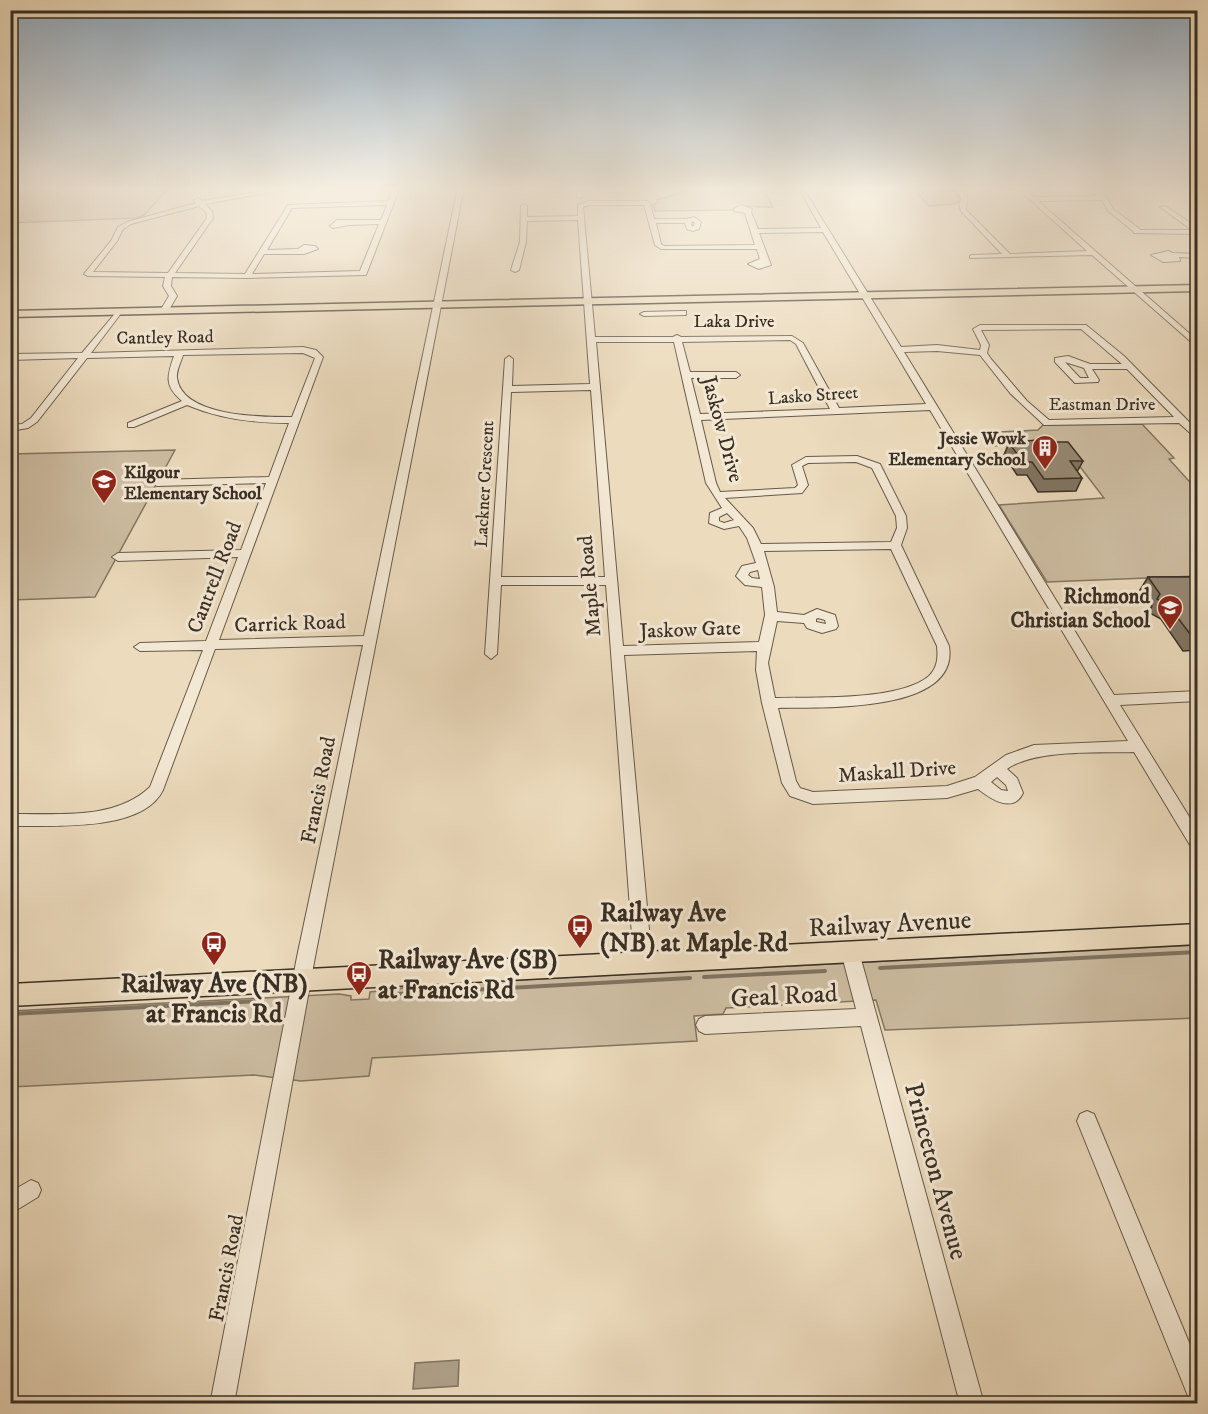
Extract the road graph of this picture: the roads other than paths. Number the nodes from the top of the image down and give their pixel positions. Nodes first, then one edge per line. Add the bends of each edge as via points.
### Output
1 (103, 253) edge
2 (186, 253) edge
3 (260, 253) edge
4 (370, 253) edge
5 (447, 253) edge
6 (520, 253) edge
7 (582, 253) edge
8 (761, 253) edge
9 (838, 253) edge
10 (1005, 253) edge
11 (1093, 253) joint
12 (1174, 255) dead end
13 (1008, 256) junction
14 (1197, 256) edge
15 (972, 257) dead end
16 (765, 262) dead end
17 (515, 270) dead end
18 (171, 274) junction
19 (247, 276) junction
20 (1197, 288) edge
21 (1134, 290) junction
22 (863, 296) junction
23 (661, 300) junction
24 (586, 302) junction
25 (436, 305) junction
26 (164, 311) junction
27 (118, 312) junction
28 (664, 313) junction
29 (683, 313) dead end
30 (10, 314) edge
31 (644, 314) dead end
32 (677, 338) junction
33 (590, 340) junction
34 (1197, 346) edge
35 (898, 350) junction
36 (983, 353) junction
37 (179, 354) junction
38 (84, 356) junction
39 (10, 357) edge
40 (319, 357) joint
41 (509, 359) dead end
42 (1128, 366) junction
43 (1089, 367) dead end
44 (687, 375) junction
45 (736, 375) dead end
46 (594, 387) junction
47 (507, 389) junction
48 (187, 402) junction
49 (931, 407) junction
50 (836, 411) junction
51 (697, 417) junction
52 (296, 420) junction
53 (1181, 420) junction
54 (131, 425) dead end
55 (10, 428) edge
56 (1197, 437) edge
57 (274, 480) junction
58 (157, 483) dead end
59 (717, 495) junction
60 (729, 509) junction
61 (742, 522) junction
62 (895, 545) junction
63 (756, 548) junction
64 (245, 553) junction
65 (118, 557) dead end
66 (761, 567) junction
67 (496, 581) junction
68 (611, 581) junction
69 (766, 583) junction
70 (771, 616) junction
71 (808, 619) dead end
72 (369, 640) junction
73 (211, 645) junction
74 (764, 646) junction
75 (140, 647) dead end
76 (617, 651) junction
77 (492, 654) dead end
78 (1197, 696) edge
79 (1110, 700) junction
80 (769, 703) junction
81 (1138, 746) junction
82 (997, 769) junction
83 (980, 782) junction
84 (792, 794) joint
85 (10, 820) edge
86 (1197, 845) edge
87 (1197, 934) edge
88 (850, 952) junction
89 (643, 962) junction
90 (301, 980) junction
91 (10, 995) edge
92 (867, 1017) junction
93 (705, 1025) dead end
94 (1087, 1121) dead end
95 (31, 1190) dead end
96 (10, 1204) edge
97 (1197, 1393) edge
98 (222, 1404) edge
99 (972, 1404) edge

1 - 18 street via 88,274
2 - 18 street
3 - 19 street
4 - 19 street via 363,273
5 - 25 street, Francis Road
6 - 17 street
7 - 24 street, Maple Road
8 - 16 street
9 - 22 street
10 - 13 street
11 - 13 street
11 - 21 street
12 - 14 street
13 - 15 street
18 - 19 street
18 - 26 street via 167,284 172,296
20 - 21 main road
21 - 22 main road
21 - 34 street
22 - 23 main road
22 - 35 street
23 - 24 main road
23 - 28 street
24 - 25 main road
24 - 33 street, Maple Road
25 - 26 main road
25 - 72 street, Francis Road
26 - 27 main road
27 - 30 main road
27 - 38 street
28 - 29 street
28 - 31 street
32 - 33 street, Laka Drive
32 - 44 street, Jaskow Drive
32 - 50 street, Laka Drive via 796,340
33 - 46 street, Maple Road
35 - 36 street via 937,348
35 - 49 street
36 - 42 street via 986,345 977,328 1077,325 1088,329
36 - 53 street, Eastman Drive via 996,374 1038,419 1047,423
37 - 38 street, Cantley Road
37 - 40 street, Cantley Road via 303,350
37 - 48 street via 172,379
38 - 39 street, Cantley Road
38 - 55 street via 41,412 25,426
40 - 52 street, Cantrell Road
41 - 47 street, Lackner Crescent
42 - 43 street
42 - 53 street
44 - 45 street
44 - 51 street, Jaskow Drive
46 - 47 street
46 - 68 street, Maple Road
47 - 67 street, Lackner Crescent
48 - 52 street via 240,418
48 - 54 street
49 - 50 street, Lasko Street
49 - 79 street
50 - 51 street, Lasko Street
51 - 59 street, Jaskow Drive
52 - 57 street, Cantrell Road
53 - 56 street
57 - 58 street
57 - 64 street, Cantrell Road
59 - 60 street, Jaskow Drive
59 - 62 street via 798,491 803,485 797,465 806,460 869,461 878,468 901,516 902,528
60 - 61 street, Jaskow Drive
60 - 61 street via 714,515 714,523 724,526
61 - 63 street, Jaskow Drive
62 - 63 street
62 - 80 street via 943,646 939,672 918,687 888,698
63 - 66 street, Jaskow Drive
64 - 65 street
64 - 73 street, Cantrell Road
66 - 69 street, Jaskow Drive
66 - 69 street via 746,568 742,576 751,582
67 - 68 street
67 - 77 street, Lackner Crescent
68 - 76 street, Maple Road
69 - 70 street, Jaskow Drive
70 - 71 street
70 - 74 street, Jaskow Drive
72 - 73 street, Carrick Road
72 - 90 street, Francis Road
73 - 75 street, Carrick Road
73 - 85 street, Cantrell Road via 152,795 140,805 111,815
74 - 76 street, Jaskow Gate
74 - 80 street, Jaskow Drive via 762,670
76 - 89 street, Maple Road
78 - 79 street
79 - 81 street
80 - 84 street, Jaskow Drive
81 - 82 street, Maskall Drive via 1034,751
81 - 86 street
82 - 83 street, Maskall Drive
82 - 83 street via 1015,785 1012,797 998,796
83 - 84 street, Maskall Drive via 936,792 813,798
87 - 88 main road, Railway Avenue
88 - 89 main road, Railway Avenue
88 - 92 street, Princeton Avenue
89 - 90 main road, Railway Avenue
90 - 91 main road, Railway Avenue
90 - 98 street, Francis Road
92 - 93 street, Geal Road
92 - 99 street, Princeton Avenue
94 - 97 street
95 - 96 street

